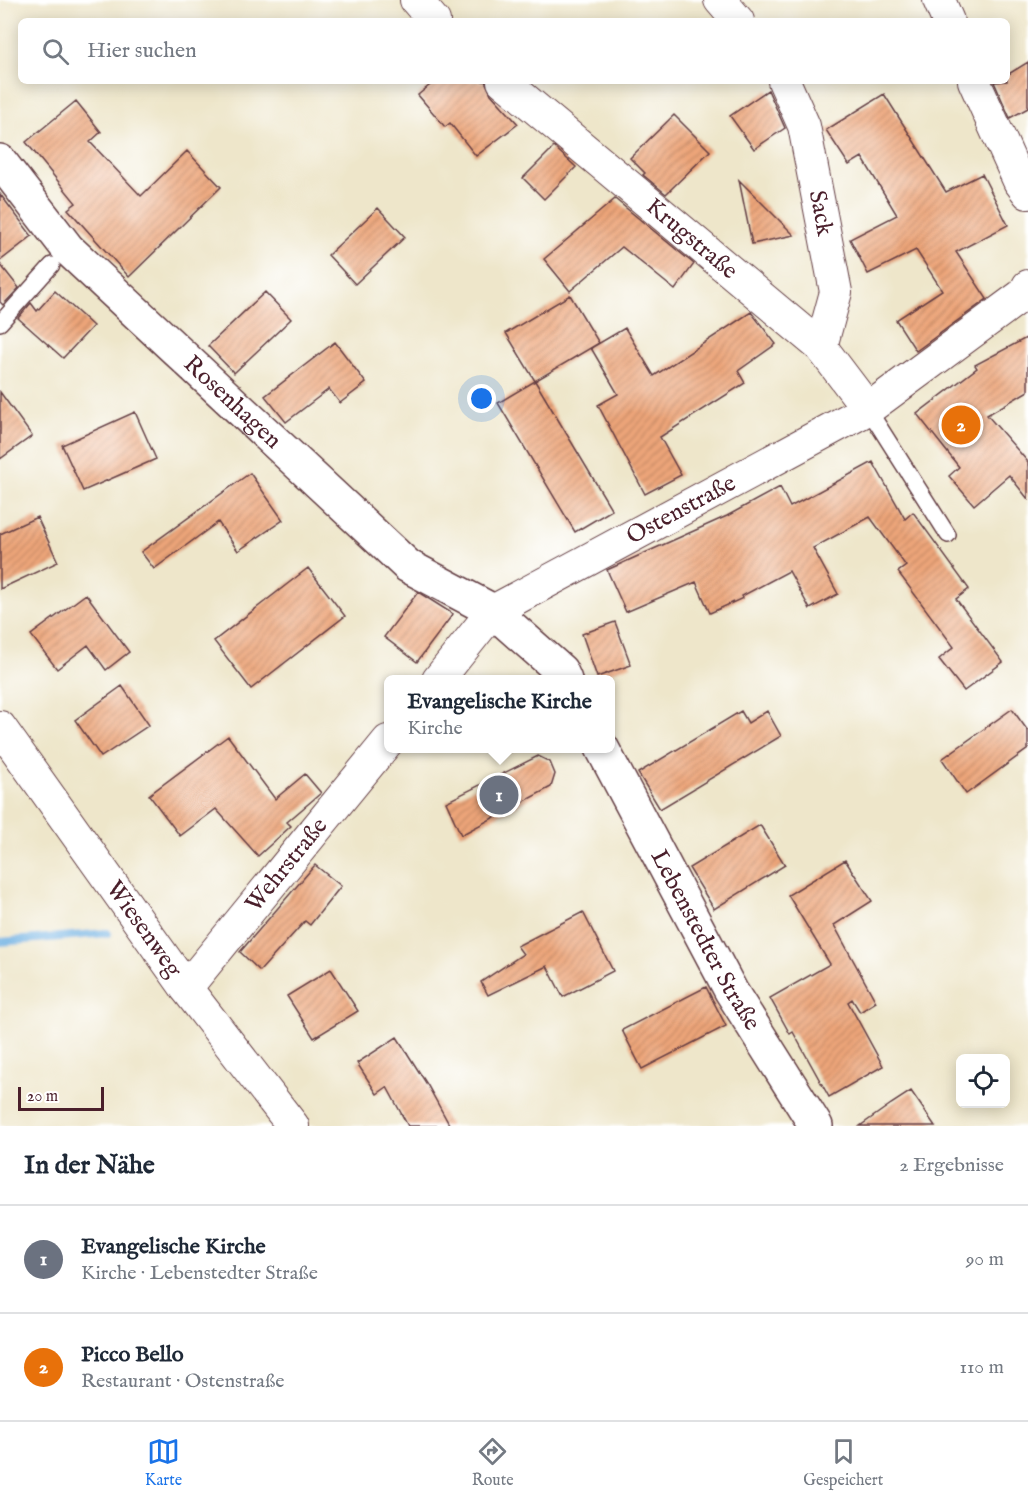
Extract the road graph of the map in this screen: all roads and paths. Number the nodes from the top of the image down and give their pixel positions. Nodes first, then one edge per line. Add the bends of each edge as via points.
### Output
1 (720, 0) edge
2 (939, 0) edge
3 (735, 18) edge
4 (947, 18) edge
5 (507, 84) edge
6 (785, 84) edge
7 (975, 84) edge
8 (0, 160) edge
9 (1028, 193) edge
10 (52, 265) dead end
11 (1027, 291) edge
12 (0, 323) edge
13 (821, 347) junction
14 (868, 409) junction
15 (948, 535) dead end
16 (494, 611) junction
17 (442, 675) edge
18 (563, 675) edge
19 (0, 727) edge
20 (384, 746) edge
21 (605, 753) edge
22 (186, 988) junction
23 (293, 1126) edge
24 (816, 1126) edge

1 - 3 street
2 - 4 street
5 - 13 street, Krugstraße
6 - 13 street, Sack via 804,126 836,292
7 - 9 street via 1018,181
8 - 16 street, Rosenhagen via 68,249 408,566
10 - 12 lane
11 - 14 street, Ostenstraße
13 - 14 street, Krugstraße
14 - 15 lane
14 - 16 street, Ostenstraße
16 - 17 street
16 - 18 street
19 - 22 street, Wiesenweg
20 - 22 street, Wehrstraße
21 - 24 street, Lebenstedter Straße via 731,991
22 - 23 street, Wiesenweg

